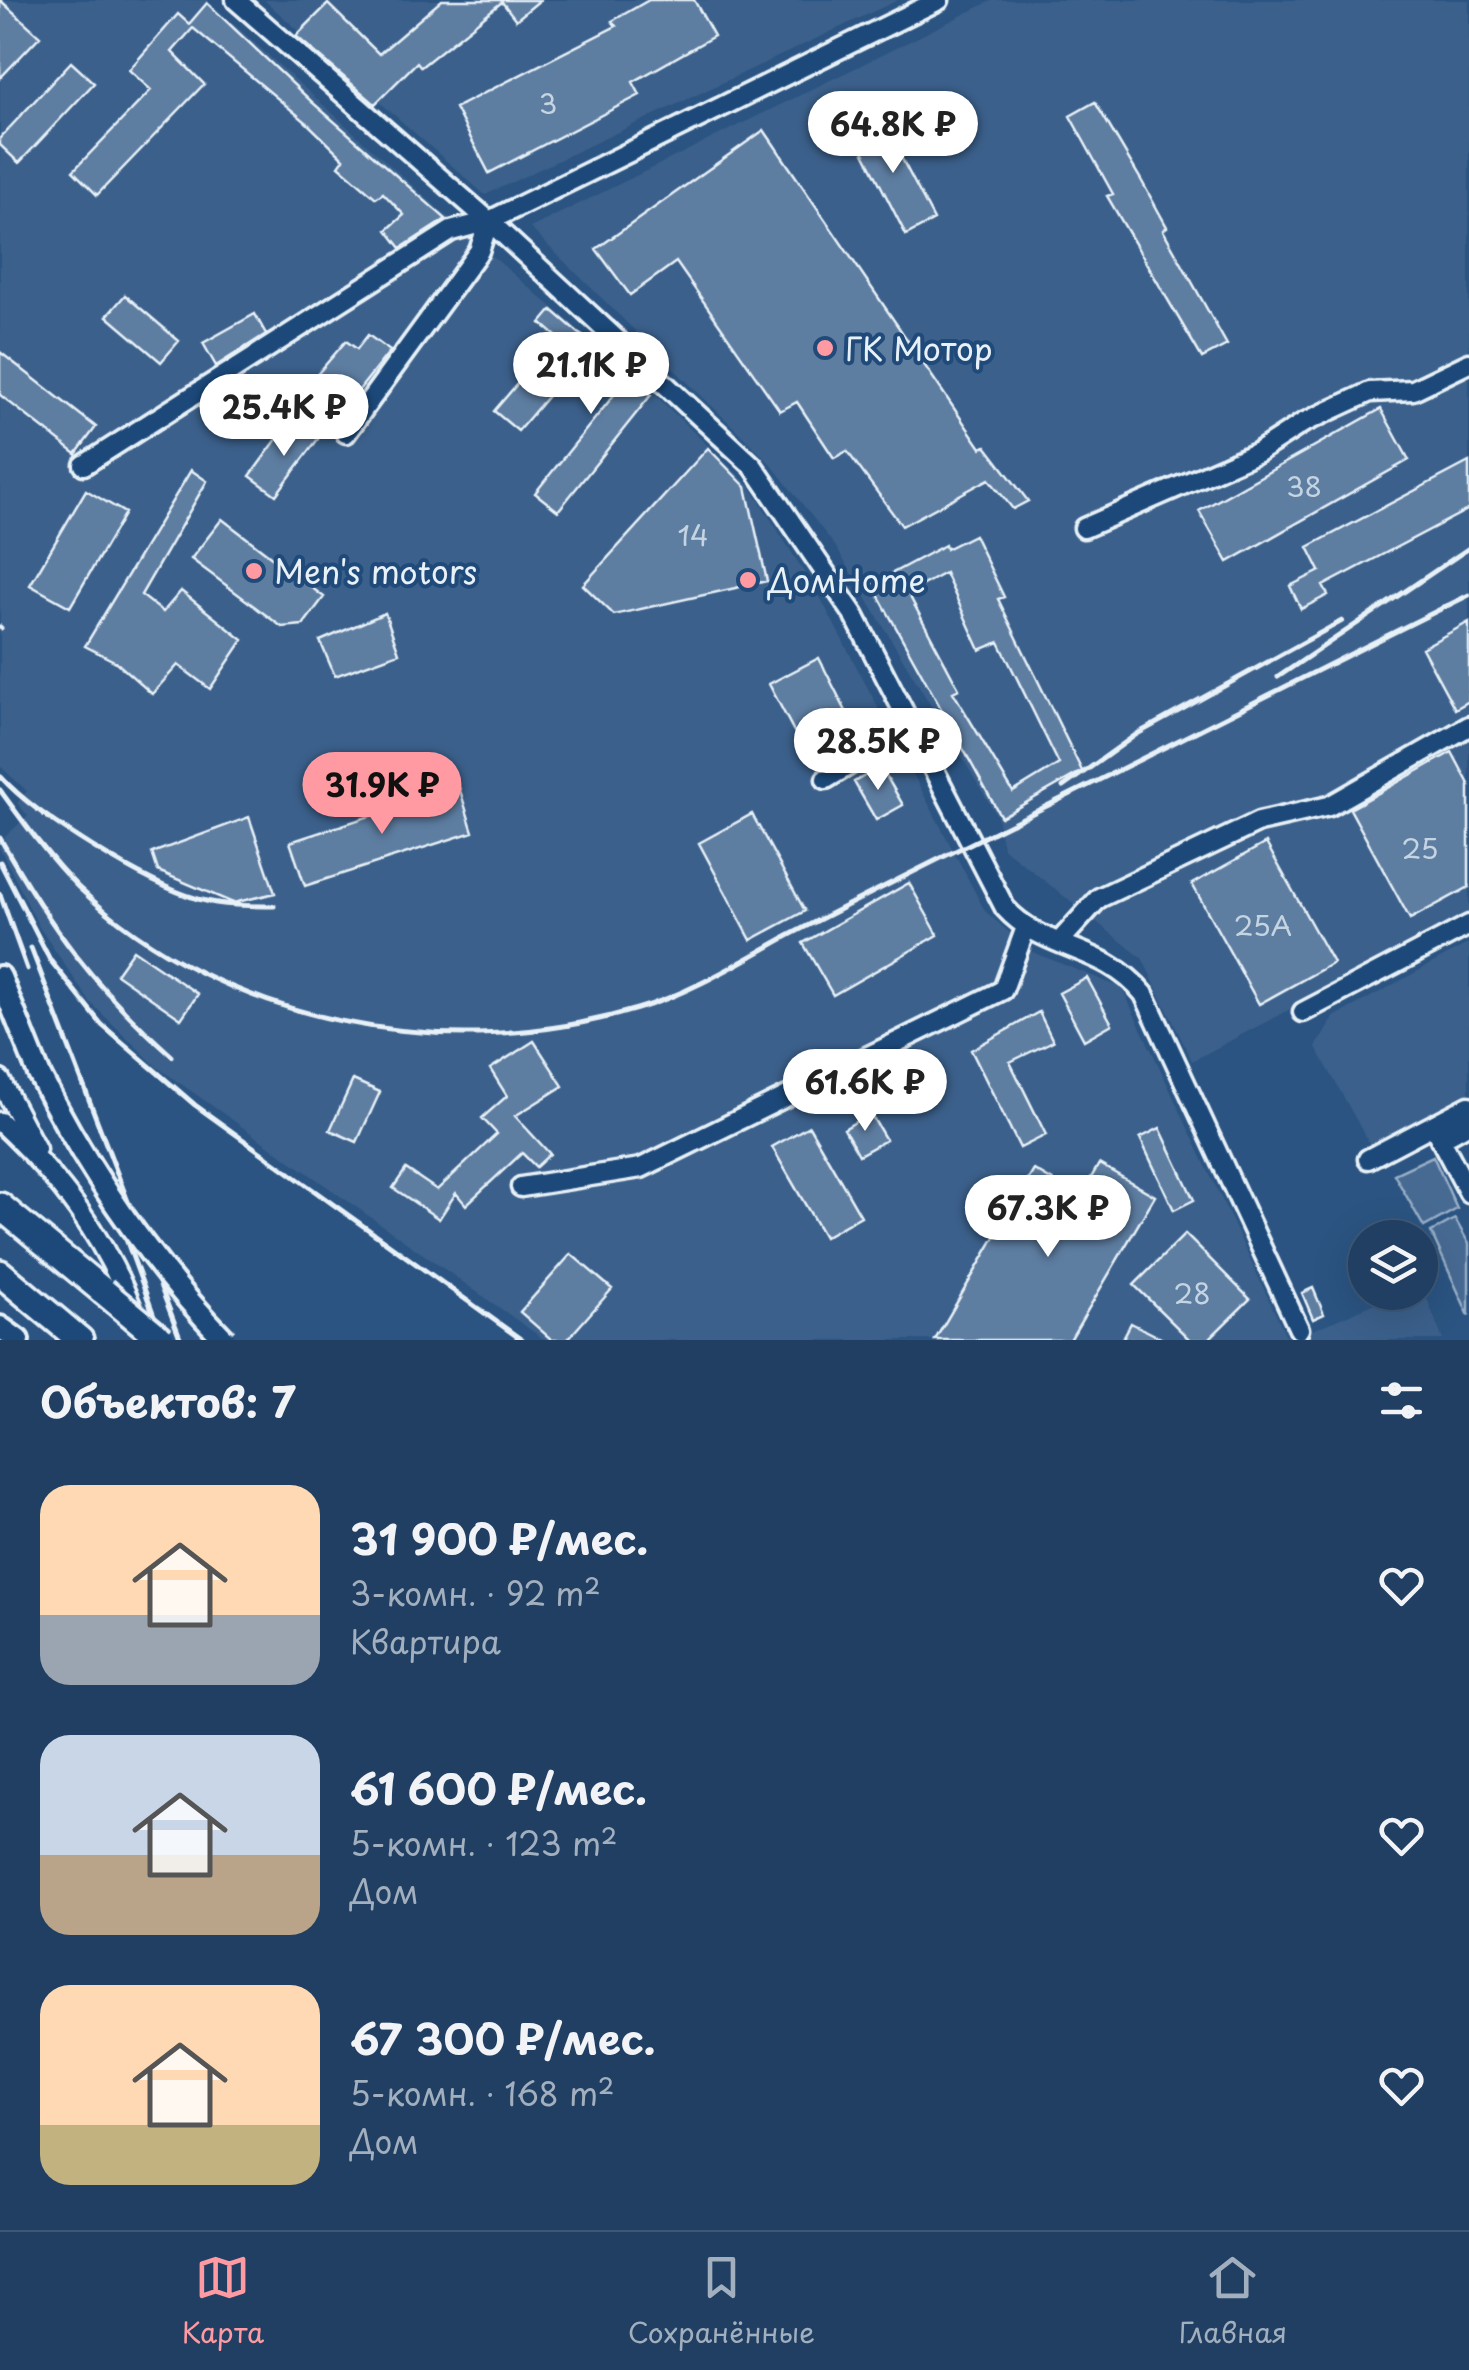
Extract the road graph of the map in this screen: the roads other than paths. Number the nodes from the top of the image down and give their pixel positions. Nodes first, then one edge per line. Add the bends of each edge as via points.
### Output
1 (236, 0) edge
2 (939, 0) edge
3 (488, 221) junction
4 (1469, 363) edge
5 (346, 434) dead end
6 (84, 465) dead end
7 (1084, 528) dead end
8 (914, 726) junction
9 (1469, 726) edge
10 (826, 779) dead end
11 (1469, 925) edge
12 (1025, 930) junction
13 (1060, 941) junction
14 (0, 977) edge
15 (1303, 1012) dead end
16 (0, 1080) edge
17 (1469, 1106) edge
18 (0, 1122) edge
19 (1469, 1123) edge
20 (1436, 1132) junction
21 (1368, 1159) dead end
22 (44, 1162) junction
23 (521, 1187) dead end
24 (1469, 1193) edge
25 (0, 1206) edge
26 (0, 1273) edge
27 (0, 1327) edge
28 (1298, 1329) dead end
29 (18, 1340) edge
30 (80, 1340) edge
31 (144, 1340) edge
32 (162, 1340) edge
33 (225, 1340) edge

1 - 3 street
2 - 3 street
3 - 5 street via 479,251
3 - 6 street via 451,230
3 - 8 street via 752,466 854,615
4 - 7 street via 1413,390 1370,392 1258,452
8 - 10 street
8 - 12 street via 1005,908
9 - 13 street via 1329,806 1260,822 1099,898
11 - 15 street
12 - 13 street
12 - 23 street via 1003,990 641,1168
13 - 28 street via 1126,972 1144,994
14 - 33 main road, bridge via 39,1074 110,1201
16 - 22 street
17 - 20 street
18 - 22 street
19 - 20 street
20 - 21 street
20 - 24 street
22 - 31 street via 102,1241
25 - 32 highway, bridge
26 - 30 highway
27 - 29 main road

